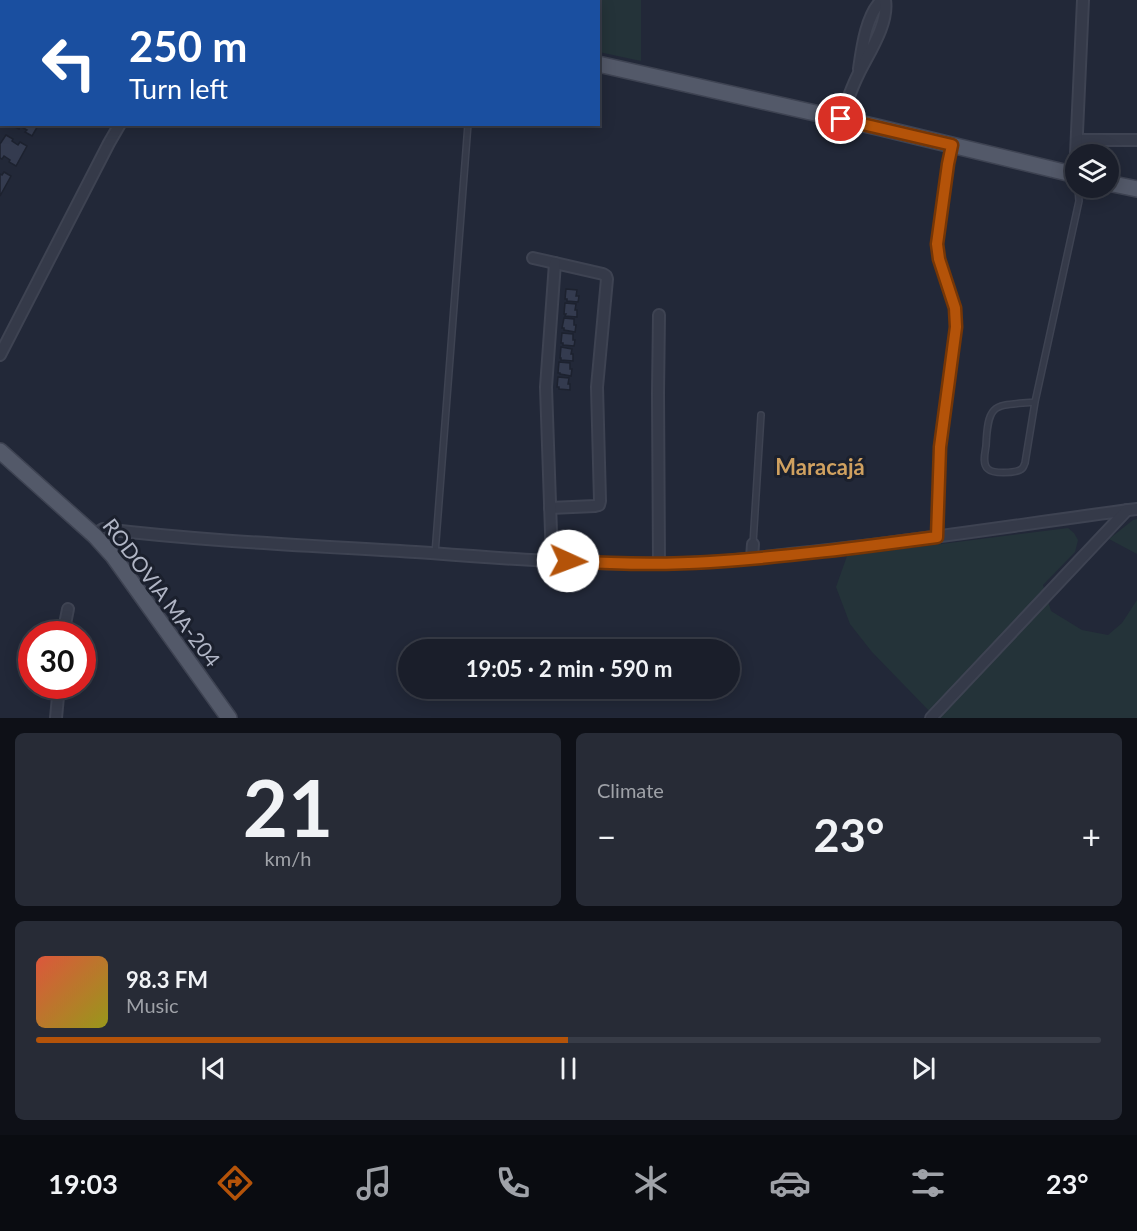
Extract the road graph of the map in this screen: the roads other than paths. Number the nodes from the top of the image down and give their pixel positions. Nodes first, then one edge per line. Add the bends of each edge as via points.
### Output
1 (884, 0) edge
2 (1083, 0) edge
3 (600, 64) edge
4 (841, 119) junction
5 (119, 126) edge
6 (468, 126) edge
7 (1077, 140) junction
8 (1137, 140) edge
9 (1077, 144) edge
10 (952, 145) junction
11 (1065, 173) edge
12 (1119, 185) edge
13 (1137, 189) edge
14 (1079, 198) edge
15 (533, 258) dead end
16 (555, 263) junction
17 (659, 315) dead end
18 (0, 355) edge
19 (1035, 402) junction
20 (760, 415) dead end
21 (0, 451) edge
22 (550, 507) junction
23 (1132, 510) edge
24 (938, 525) joint
25 (95, 536) junction
26 (937, 537) junction
27 (753, 544) joint
28 (435, 554) junction
29 (753, 558) junction
30 (552, 561) junction
31 (659, 564) junction
32 (68, 609) dead end
33 (66, 621) edge
34 (58, 699) edge
35 (56, 718) edge
36 (229, 718) edge
37 (931, 718) edge

1 - 4 street via 886,12 874,48 858,75
2 - 7 street
3 - 4 main road
4 - 10 main road
5 - 18 street
6 - 28 lane
7 - 8 street
7 - 9 street
10 - 11 main road
10 - 24 lane via 937,244 955,308 956,327 940,447
12 - 13 main road
14 - 19 lane
15 - 16 street
16 - 22 street via 546,387
16 - 22 street via 603,274 607,279 597,387 599,505
17 - 31 street
19 - 19 lane via 1001,406 991,413 986,433 988,469 1009,473 1023,468
20 - 27 lane
21 - 25 main road, RODOVIA MA-204
22 - 30 street
23 - 26 street
23 - 37 street
24 - 26 street
25 - 28 street via 103,530
25 - 36 main road, RODOVIA MA-204 via 130,578
26 - 29 street
27 - 29 street
28 - 30 street
29 - 31 street
30 - 31 street
32 - 33 street
34 - 35 street

